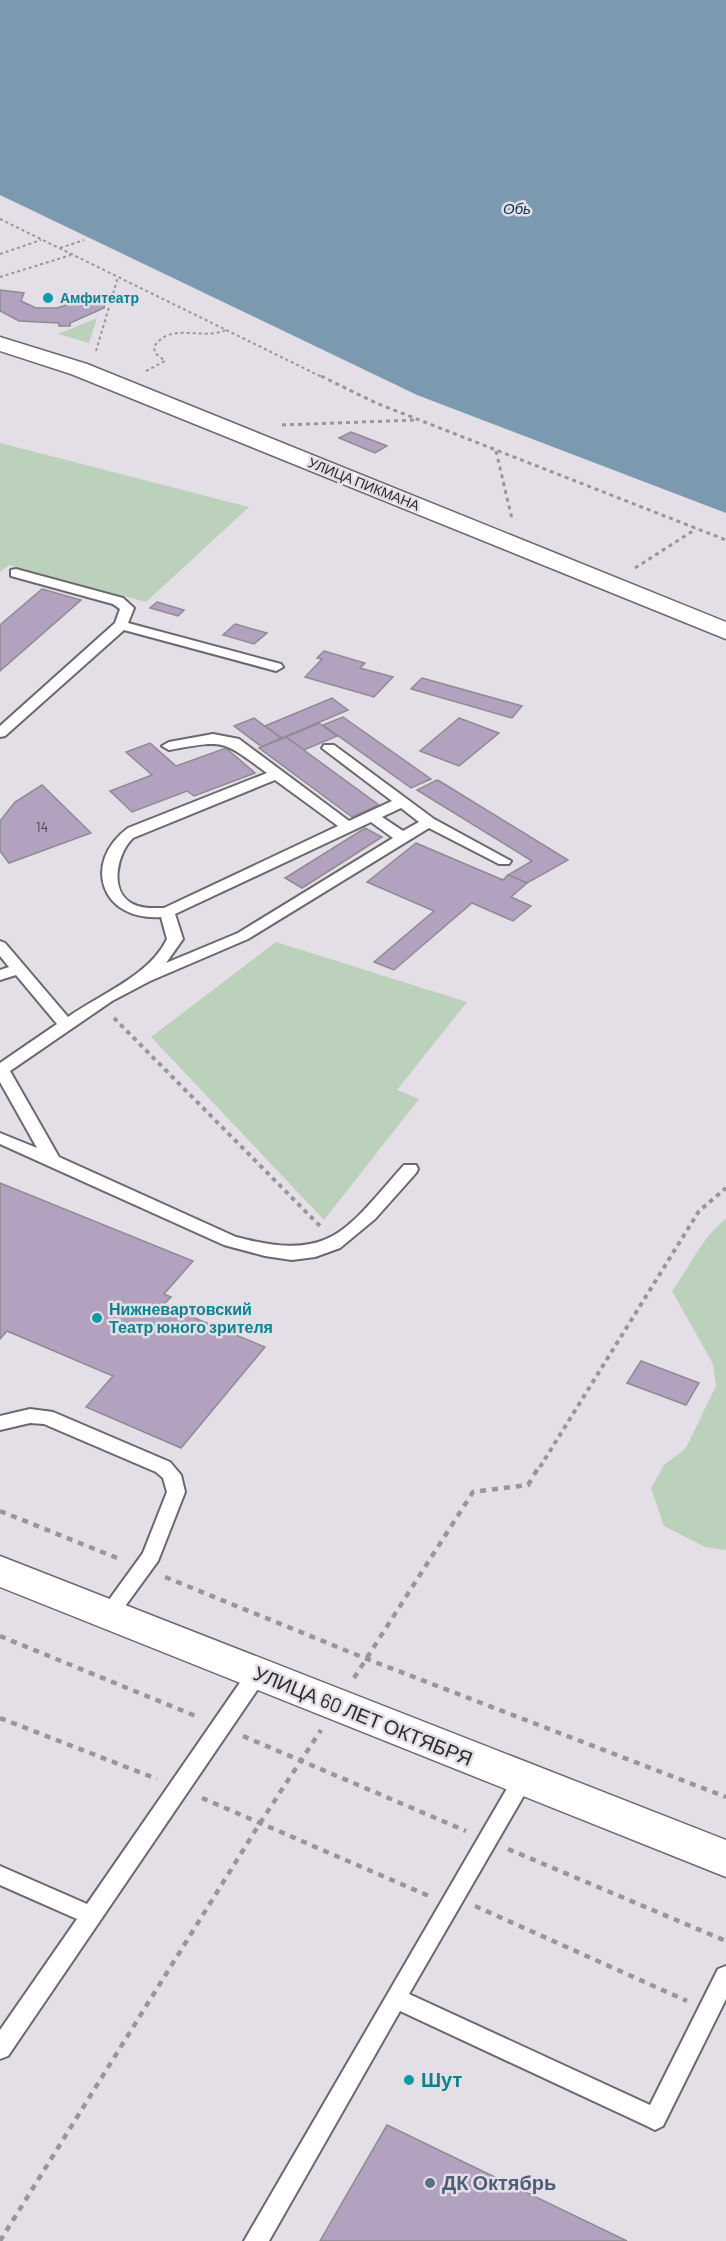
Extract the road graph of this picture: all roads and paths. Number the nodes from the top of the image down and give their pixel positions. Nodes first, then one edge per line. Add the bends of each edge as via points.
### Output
1 (0, 219) edge
2 (41, 240) junction
3 (84, 240) dead end
4 (59, 249) junction
5 (0, 254) edge
6 (71, 254) junction
7 (0, 277) edge
8 (118, 277) junction
9 (226, 330) junction
10 (0, 344) edge
11 (96, 351) dead end
12 (146, 371) dead end
13 (418, 419) junction
14 (278, 425) dead end
15 (496, 451) junction
16 (513, 519) dead end
17 (696, 529) junction
18 (726, 540) edge
19 (632, 570) dead end
20 (16, 573) dead end
21 (121, 626) junction
22 (726, 631) edge
23 (276, 667) dead end
24 (0, 733) edge
25 (169, 746) dead end
26 (329, 748) dead end
27 (277, 774) junction
28 (402, 802) junction
29 (372, 816) junction
30 (429, 822) junction
31 (348, 827) junction
32 (403, 838) junction
33 (504, 861) dead end
34 (167, 912) junction
35 (0, 946) edge
36 (18, 969) junction
37 (0, 975) edge
38 (144, 978) junction
39 (98, 1003) junction
40 (66, 1024) junction
41 (0, 1069) edge
42 (0, 1138) edge
43 (53, 1161) junction
44 (410, 1169) dead end
45 (726, 1188) edge
46 (338, 1243) junction
47 (0, 1423) edge
48 (0, 1510) edge
49 (143, 1568) junction
50 (0, 1572) edge
51 (108, 1615) junction
52 (0, 1636) edge
53 (367, 1659) junction
54 (257, 1674) junction
55 (336, 1706) junction
56 (0, 1718) edge
57 (221, 1727) junction
58 (302, 1760) junction
59 (524, 1779) junction
60 (178, 1788) junction
61 (726, 1797) edge
62 (260, 1823) junction
63 (487, 1840) junction
64 (726, 1859) edge
65 (0, 1875) edge
66 (452, 1900) junction
67 (90, 1915) junction
68 (726, 1941) edge
69 (726, 1976) edge
70 (395, 1998) junction
71 (707, 2014) junction
72 (0, 2049) edge
73 (0, 2241) edge
74 (256, 2241) edge

1 - 2 path
2 - 4 path
2 - 5 path
3 - 4 path
4 - 6 path
6 - 7 path
6 - 8 path
8 - 9 path
8 - 11 path
9 - 12 path via 213,335 194,332 164,336 154,347 165,361
9 - 13 path via 376,404
10 - 22 street, УЛИЦА ПИКМАНА via 79,369
13 - 14 path
13 - 15 path
15 - 16 path
15 - 17 path
17 - 18 path
17 - 19 path
20 - 21 lane via 118,602 127,608
21 - 23 lane
21 - 24 lane
25 - 27 lane via 213,738 234,742
26 - 28 lane
27 - 31 lane
27 - 34 lane via 133,831 117,845 110,882 118,900 139,912
28 - 29 lane
28 - 30 lane
29 - 31 lane
29 - 32 lane
30 - 32 lane
30 - 33 lane
31 - 34 lane
32 - 38 lane via 243,936
34 - 38 lane via 175,939
35 - 36 lane
36 - 37 lane
36 - 40 lane
38 - 39 lane
39 - 40 lane
39 - 46 path
40 - 41 lane
41 - 43 lane
42 - 43 lane
43 - 46 lane via 230,1241 260,1250 314,1254
44 - 46 lane
45 - 53 path via 699,1211 528,1485 473,1492
47 - 49 lane via 30,1416 46,1417 163,1467 172,1475 176,1492 156,1546
48 - 49 path
49 - 51 lane
49 - 53 path
50 - 51 street, УЛИЦА 60 ЛЕТ ОКТЯБРЯ
51 - 54 street, УЛИЦА 60 ЛЕТ ОКТЯБРЯ
52 - 57 path
53 - 55 path
53 - 61 path
54 - 55 street, УЛИЦА 60 ЛЕТ ОКТЯБРЯ
54 - 57 lane
55 - 58 path
55 - 59 street, УЛИЦА 60 ЛЕТ ОКТЯБРЯ
56 - 60 path
57 - 58 path
57 - 60 lane
58 - 62 path
58 - 63 path
59 - 63 lane
59 - 64 street, УЛИЦА 60 ЛЕТ ОКТЯБРЯ
60 - 62 path
60 - 67 lane
62 - 66 path via 420,1894
62 - 73 path
63 - 66 lane
63 - 68 path
65 - 67 lane
66 - 70 lane
66 - 71 path via 474,1905 690,2002
67 - 72 lane
69 - 71 lane
70 - 71 lane via 655,2119
70 - 74 lane

